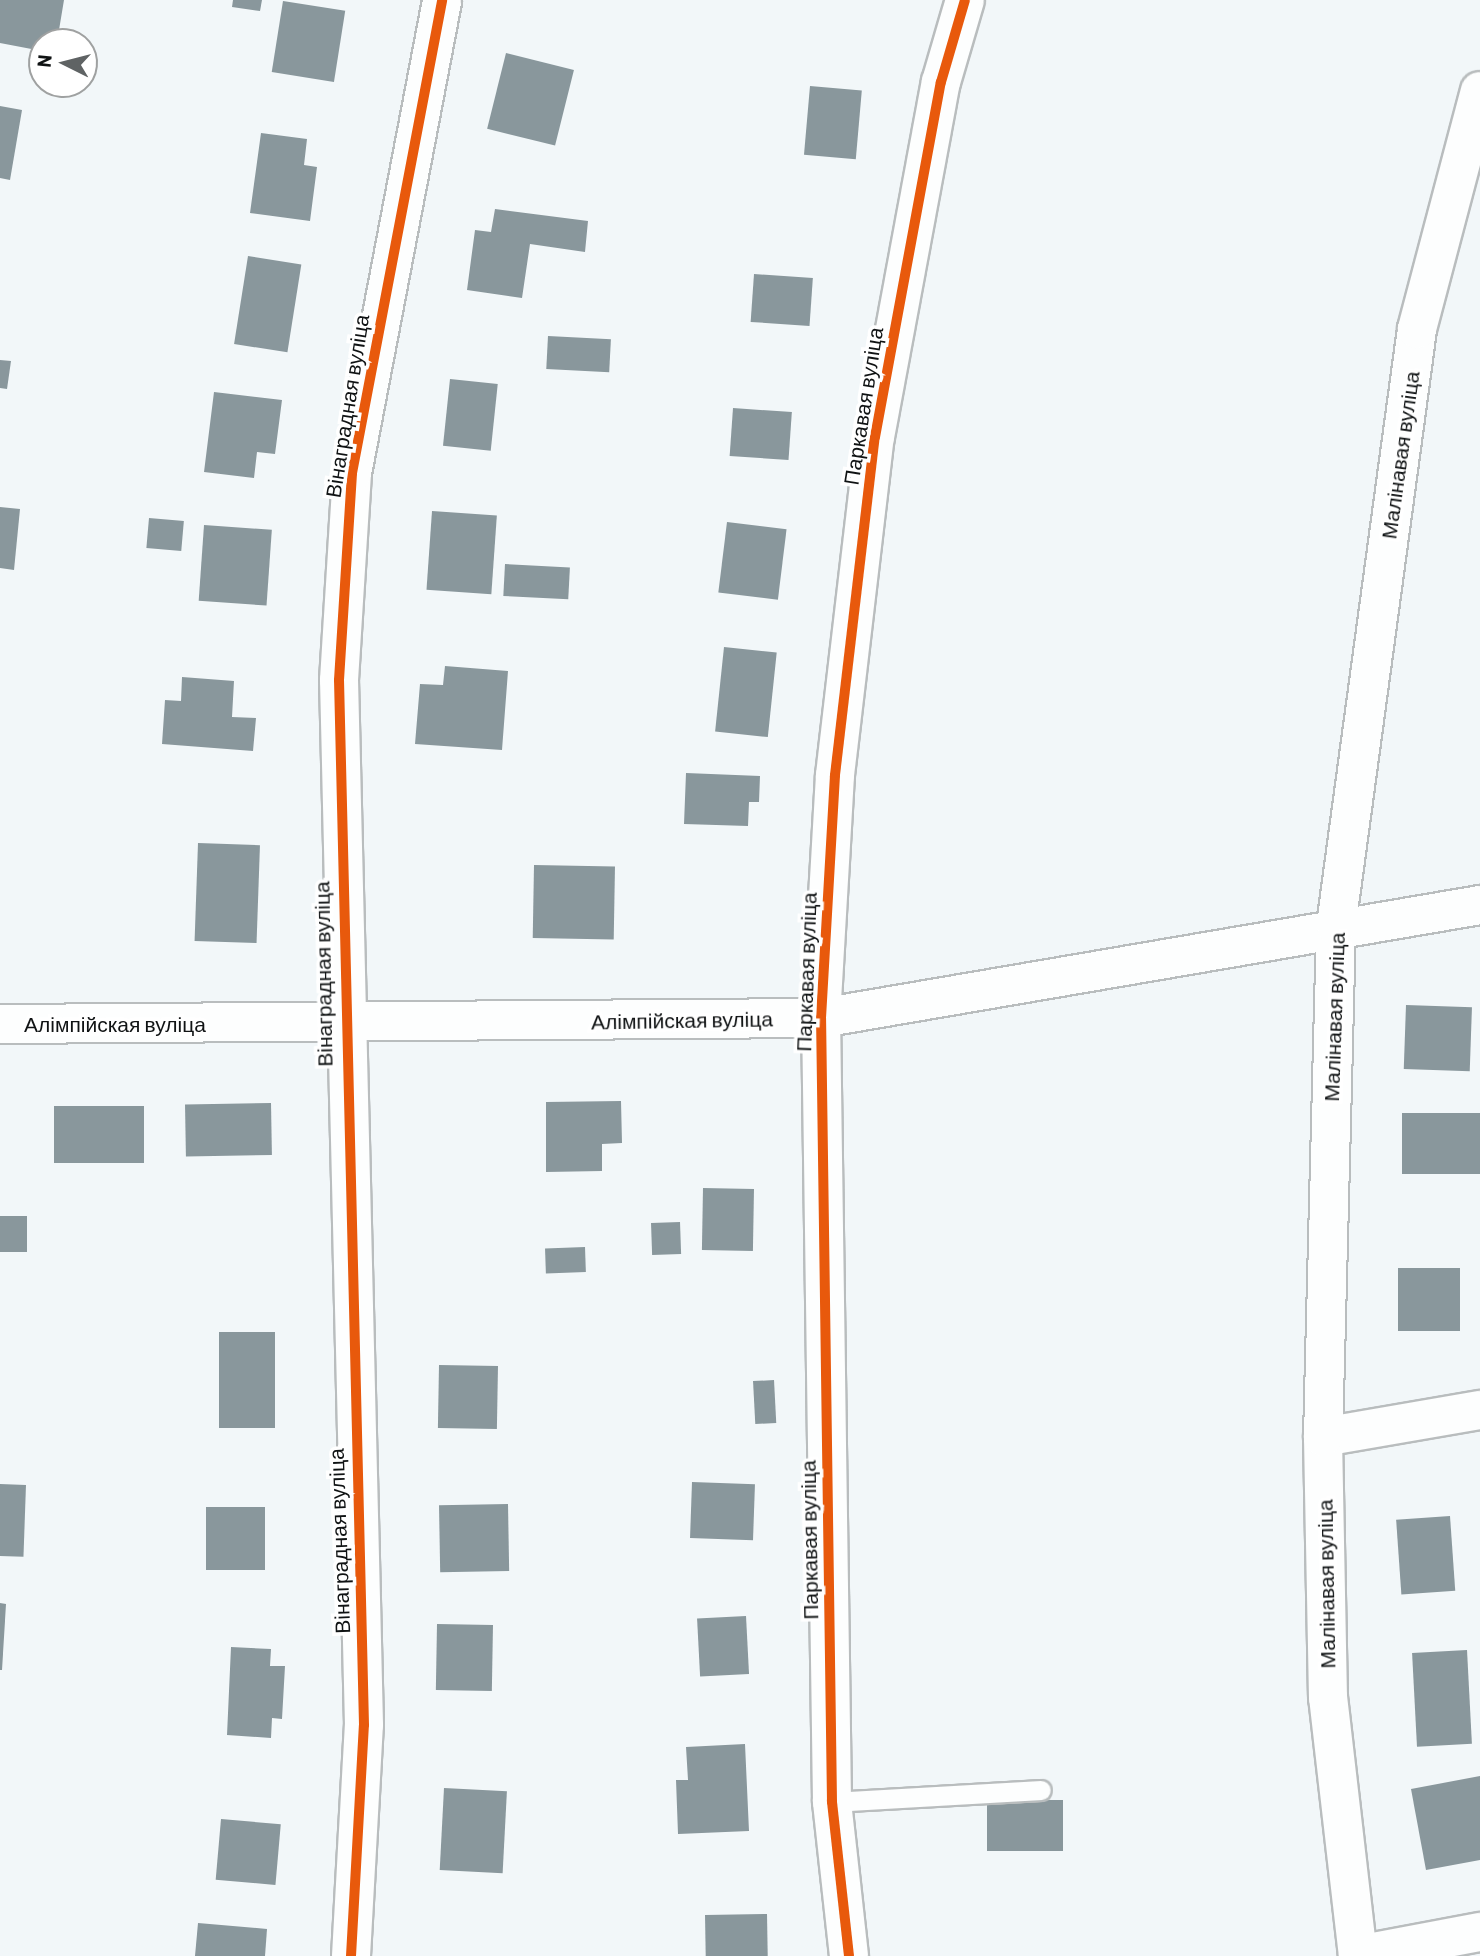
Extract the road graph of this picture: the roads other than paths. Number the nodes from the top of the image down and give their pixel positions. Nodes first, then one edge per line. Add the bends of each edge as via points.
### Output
1 (442, 0) edge
2 (965, 0) edge
3 (1480, 91) edge
4 (1480, 905) edge
5 (1336, 926) junction
6 (821, 1018) junction
7 (0, 1024) edge
8 (343, 1024) junction
9 (1480, 1410) edge
10 (1323, 1437) junction
11 (1041, 1790) dead end
12 (832, 1802) junction
13 (1480, 1932) edge
14 (351, 1956) edge
15 (849, 1956) edge
16 (1358, 1956) edge

1 - 8 street, Вінаградная вуліца via 352,473 339,680
2 - 6 street, Паркавая вуліца via 941,82 875,437 835,775
3 - 5 street, Малінавая вуліца via 1417,329
4 - 5 street, Алімпійская вуліца
5 - 6 street, Алімпійская вуліца
5 - 10 street, Малінавая вуліца
6 - 8 street, Алімпійская вуліца
6 - 12 street, Паркавая вуліца
7 - 8 street, Алімпійская вуліца
8 - 14 street, Вінаградная вуліца via 364,1725
9 - 10 street
10 - 16 street, Малінавая вуліца via 1328,1698
11 - 12 lane
12 - 15 street, Паркавая вуліца
13 - 16 street

